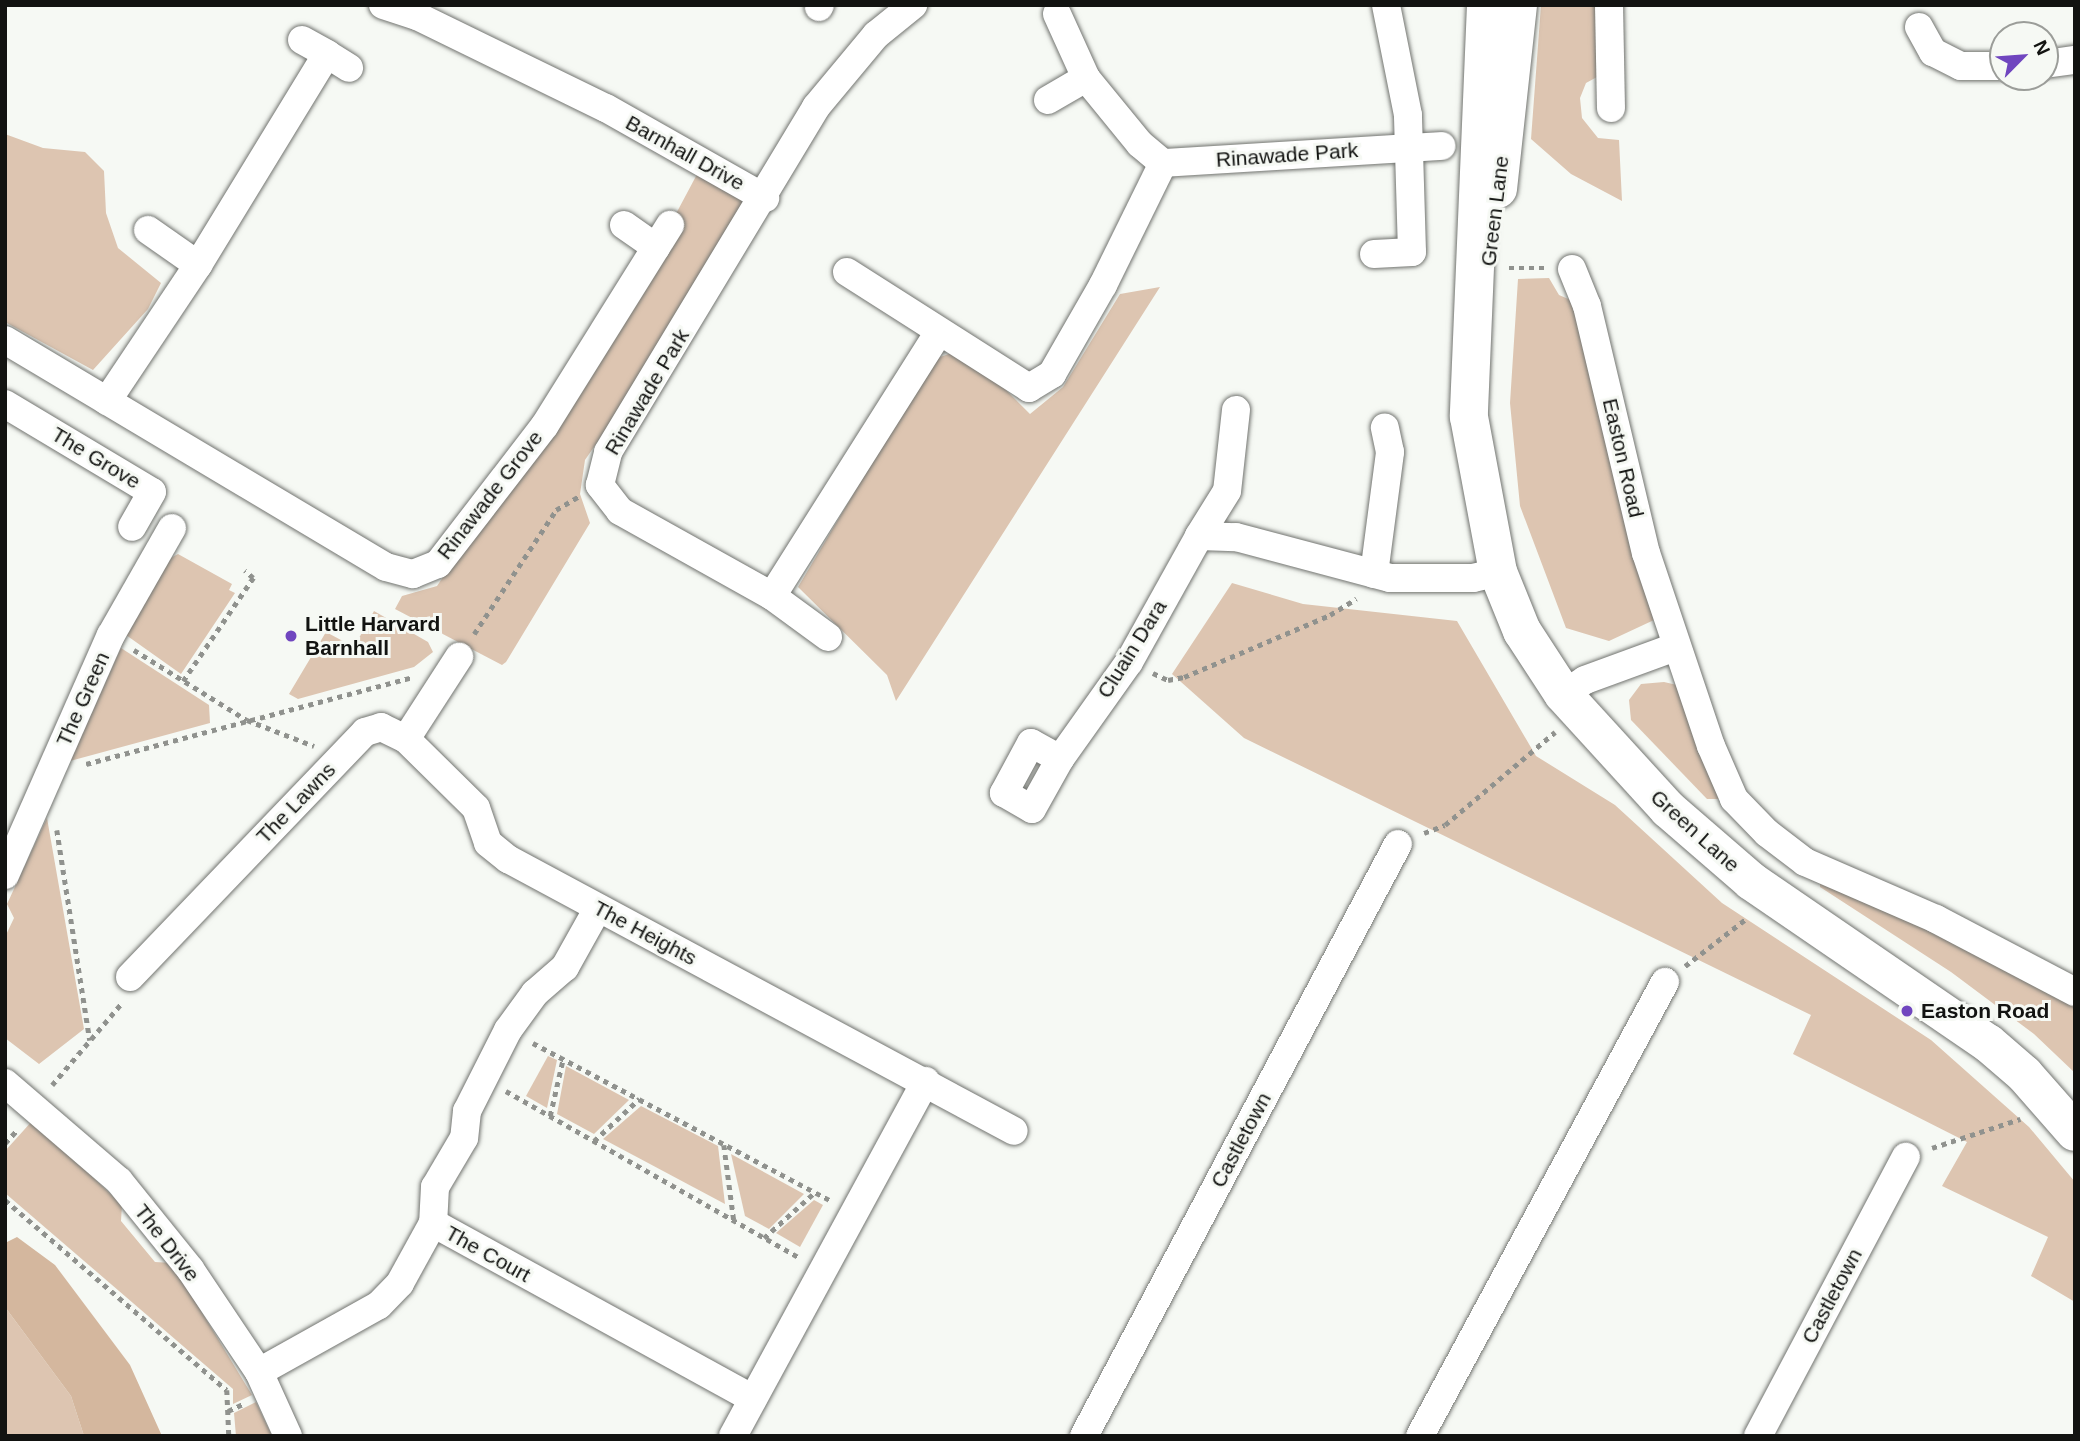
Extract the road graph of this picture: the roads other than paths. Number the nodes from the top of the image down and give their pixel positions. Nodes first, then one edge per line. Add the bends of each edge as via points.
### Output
1 (383, 5) edge
2 (913, 5) edge
3 (1385, 5) edge
4 (1609, 5) edge
5 (1495, 10) edge
6 (420, 11) edge
7 (1058, 14) dead end
8 (1919, 27) dead end
9 (302, 40) dead end
10 (1989, 66) edge
11 (1086, 78) junction
12 (1048, 100) dead end
13 (1611, 108) dead end
14 (1410, 146) junction
15 (1441, 146) dead end
16 (1163, 163) junction
17 (765, 198) junction
18 (624, 225) dead end
19 (148, 230) dead end
20 (1374, 254) dead end
21 (198, 265) junction
22 (1572, 269) road end
23 (847, 272) dead end
24 (939, 332) junction
25 (5, 340) edge
26 (107, 401) junction
27 (5, 404) edge
28 (1236, 410) dead end
29 (1385, 428) dead end
30 (132, 527) dead end
31 (172, 528) dead end
32 (1199, 536) junction
33 (1498, 572) junction
34 (1382, 576) junction
35 (772, 596) junction
36 (828, 637) dead end
37 (1675, 647) junction
38 (459, 657) road end
39 (1561, 712) junction
40 (406, 739) junction
41 (1060, 759) dead end
42 (1398, 844) road end
43 (5, 875) edge
44 (598, 908) junction
45 (130, 977) road end
46 (1665, 982) road end
47 (2075, 992) edge
48 (926, 1081) junction
49 (5, 1083) edge
50 (1014, 1131) dead end
51 (2075, 1132) edge
52 (1906, 1157) road end
53 (433, 1223) junction
54 (259, 1372) junction
55 (753, 1399) junction
56 (288, 1436) edge
57 (733, 1436) edge
58 (1084, 1436) edge
59 (1420, 1436) edge
60 (1758, 1436) edge

1 - 6 street, Barnhall Drive
2 - 17 street, Barnhall Drive via 876,35 816,107
3 - 14 street
4 - 13 street
5 - 33 street, Green Lane via 1469,416
6 - 17 street, Barnhall Drive
7 - 11 street
8 - 10 street via 1933,52 1961,66
9 - 21 street via 338,61
11 - 12 street
11 - 16 street via 1140,144
14 - 15 street, Rinawade Park
14 - 16 street, Rinawade Park
14 - 20 street via 1412,252
16 - 24 street via 1103,285 1052,374 1029,388
17 - 35 street, Rinawade Park via 608,452 600,485 620,512
18 - 26 street, Rinawade Grove via 663,236 545,425 438,564 413,574 386,567
19 - 21 street
21 - 26 street
22 - 37 street, Easton Road via 1587,306 1646,553
23 - 24 street
24 - 35 street
25 - 26 street, Rinawade Grove
27 - 30 street, The Grove via 152,492
28 - 32 street, Cluain Dara via 1227,491
29 - 34 street via 1390,452
31 - 43 street, The Green via 111,635
32 - 34 street via 1236,537
32 - 41 street, Cluain Dara via 1125,667
33 - 34 street via 1473,578
33 - 39 street, Green Lane
35 - 36 street
37 - 39 street via 1585,680
37 - 47 street, Easton Road via 1734,799 1783,847 1805,862 1936,919
38 - 40 street
39 - 51 street, Green Lane via 1751,881 1988,1043 2024,1074
40 - 44 street, The Heights via 476,808 488,843
40 - 45 street, The Lawns via 381,727 365,732
42 - 58 street, Castletown
44 - 48 street, The Heights
44 - 53 street, The Court via 565,967 535,993 508,1030 467,1111 464,1138 435,1187
46 - 59 street
48 - 50 street, The Heights
48 - 55 street
49 - 54 street, The Drive via 119,1181 190,1269
52 - 60 street, Castletown
53 - 54 street via 400,1283 379,1305
53 - 55 street, The Court
54 - 56 street, The Drive
55 - 57 street

